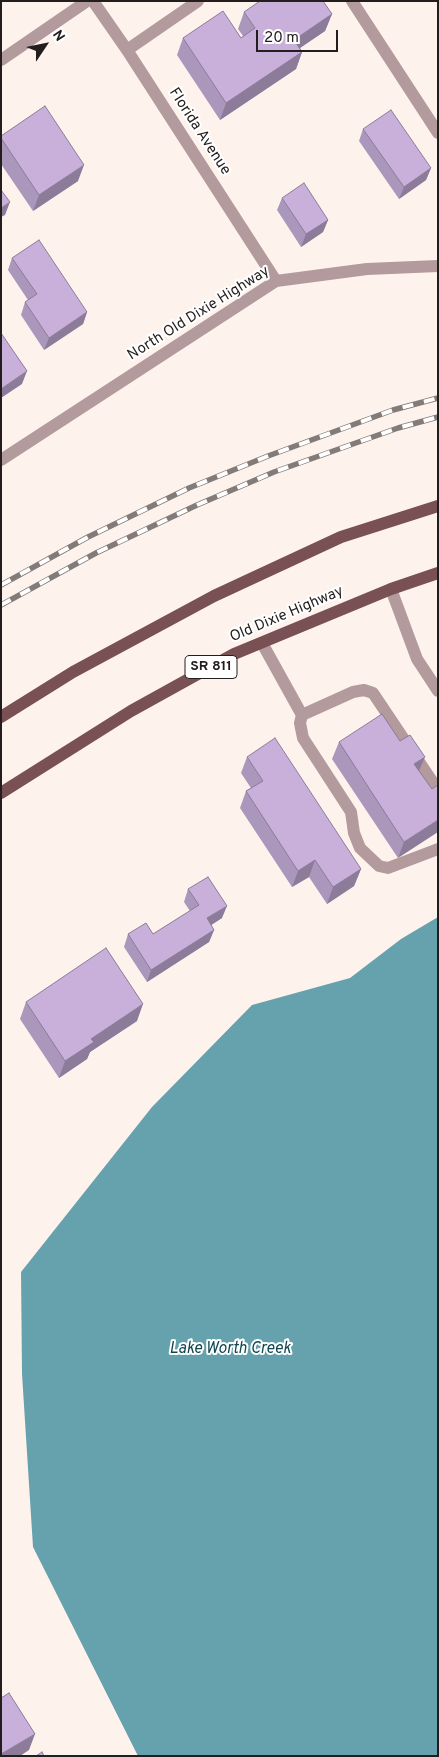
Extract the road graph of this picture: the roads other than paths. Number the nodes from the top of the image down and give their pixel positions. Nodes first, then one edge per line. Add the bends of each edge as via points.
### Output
1 (87, 1) edge
2 (93, 1) edge
3 (198, 1) edge
4 (352, 1) edge
5 (127, 50) junction
6 (1, 60) edge
7 (438, 133) edge
8 (438, 266) edge
9 (276, 281) junction
10 (1, 460) edge
11 (438, 506) edge
12 (438, 573) edge
13 (391, 589) junction
14 (262, 643) junction
15 (438, 691) edge
16 (302, 715) junction
17 (1, 717) edge
18 (438, 790) edge
19 (1, 793) edge
20 (438, 850) edge

1 - 6 street
2 - 5 street, Florida Avenue
3 - 5 street
4 - 7 street
5 - 9 street, Florida Avenue
8 - 9 street, North Old Dixie Highway via 367,269
9 - 10 street, North Old Dixie Highway
11 - 17 main road via 341,537 214,596 72,672
12 - 13 main road, Old Dixie Highway / SR 811
13 - 14 main road, Old Dixie Highway / SR 811
13 - 15 street via 417,659
14 - 16 street
14 - 19 main road, Old Dixie Highway / SR 811 via 234,654 131,711
16 - 18 street via 353,692 364,690 373,693
16 - 20 street via 302,738 351,812 360,848 379,866 388,868

